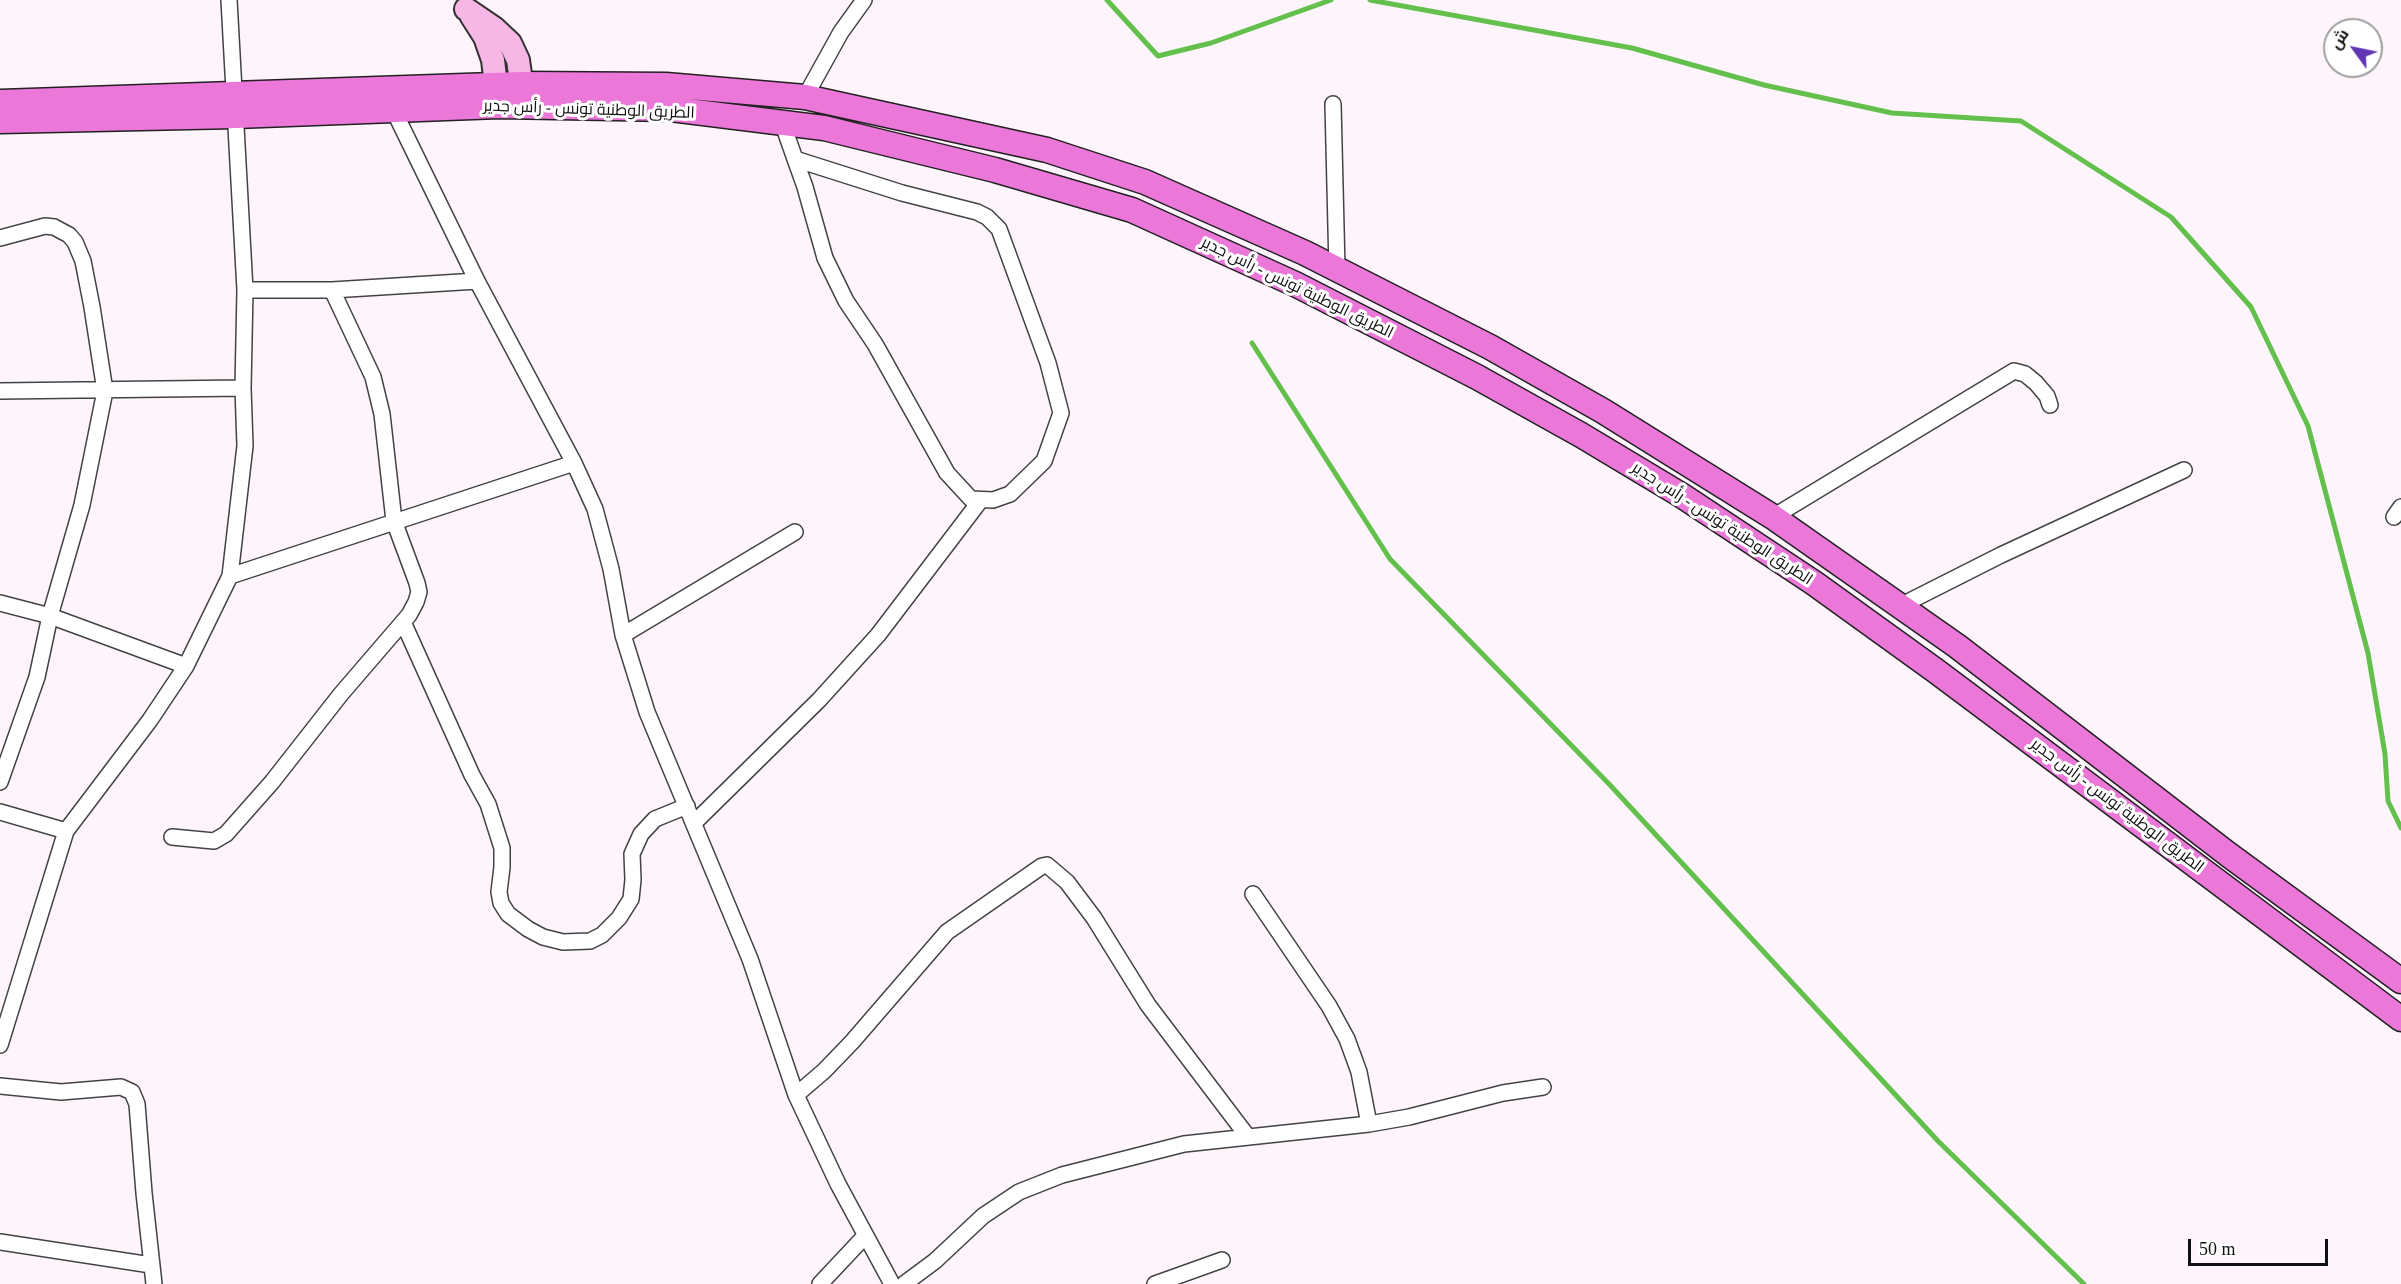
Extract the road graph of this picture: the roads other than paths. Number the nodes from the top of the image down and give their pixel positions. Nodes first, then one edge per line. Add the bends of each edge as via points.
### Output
1 (229, 0) edge
2 (864, 0) edge
3 (462, 4) edge
4 (498, 95) junction
5 (523, 95) junction
6 (805, 97) junction
7 (0, 102) edge
8 (1333, 104) dead end
9 (236, 105) junction
10 (393, 109) junction
11 (0, 121) edge
12 (782, 122) junction
13 (795, 159) junction
14 (0, 238) edge
15 (1337, 269) junction
16 (477, 281) junction
17 (244, 290) junction
18 (332, 290) junction
19 (243, 388) junction
20 (0, 391) edge
21 (105, 391) junction
22 (2050, 405) dead end
23 (574, 463) junction
24 (2184, 470) dead end
25 (980, 501) junction
26 (1773, 517) junction
27 (394, 521) junction
28 (795, 532) dead end
29 (230, 576) junction
30 (0, 603) edge
31 (1900, 606) junction
32 (50, 616) junction
33 (403, 622) junction
34 (623, 635) junction
35 (1957, 646) junction
36 (186, 666) junction
37 (1936, 671) junction
38 (0, 782) edge
39 (687, 806) junction
40 (0, 812) edge
41 (694, 823) junction
42 (66, 831) junction
43 (172, 837) dead end
44 (1253, 894) dead end
45 (2401, 981) edge
46 (2401, 1019) edge
47 (0, 1045) edge
48 (0, 1086) edge
49 (1544, 1087) dead end
50 (796, 1095) junction
51 (1369, 1124) junction
52 (1248, 1137) junction
53 (865, 1236) junction
54 (0, 1242) edge
55 (1222, 1260) dead end
56 (151, 1265) junction
57 (154, 1284) edge
58 (820, 1284) edge
59 (892, 1284) edge
60 (904, 1284) edge
61 (1155, 1284) edge

1 - 9 street
2 - 6 street via 841,32
3 - 4 street via 485,37
3 - 5 street via 510,43 518,60
4 - 5 main road, الطريق الوطنية تونس - رأس جدير
4 - 9 main road, الطريق الوطنية تونس - رأس جدير
4 - 10 main road, الطريق الوطنية تونس - رأس جدير
5 - 6 main road, الطريق الوطنية تونس - رأس جدير via 666,86
5 - 12 main road, الطريق الوطنية تونس - رأس جدير
6 - 15 main road, الطريق الوطنية تونس - رأس جدير via 1047,150 1145,182
7 - 9 main road, الطريق الوطنية تونس - رأس جدير
8 - 15 street
9 - 10 main road, الطريق الوطنية تونس - رأس جدير
9 - 11 main road, الطريق الوطنية تونس - رأس جدير
9 - 17 street
10 - 16 street
12 - 13 street
12 - 37 main road, الطريق الوطنية تونس - رأس جدير via 824,128 995,170 1132,210 1295,284 1477,377 1681,495
13 - 25 street via 825,258 846,301 947,473 965,495
13 - 25 street via 977,212 999,229 1048,363 1061,413 1044,461 1010,494
14 - 21 street via 45,226 69,235 75,242 90,295
15 - 26 main road, الطريق الوطنية تونس - رأس جدير via 1490,347 1603,411
16 - 18 street
16 - 23 street
17 - 18 street
17 - 19 street
18 - 27 street via 373,377 382,414
19 - 21 street
19 - 29 street via 245,446
20 - 21 street
21 - 32 street via 82,505
22 - 26 street via 2036,383 2014,371
23 - 27 street
23 - 34 street via 595,509
24 - 31 street
25 - 41 street via 878,635 819,700
26 - 31 main road, الطريق الوطنية تونس - رأس جدير
27 - 29 street
27 - 33 street via 418,592
28 - 34 street
29 - 36 street
30 - 32 street
31 - 35 main road, الطريق الوطنية تونس - رأس جدير
32 - 36 street
32 - 38 street via 37,677
33 - 39 street via 488,804 502,848 501,903 508,914 528,929 562,942 590,941 602,935 631,899 632,854 641,834 655,819
33 - 43 street via 226,834 214,842
34 - 39 street via 647,712
35 - 37 main road
35 - 45 main road, الطريق الوطنية تونس - رأس جدير via 2229,855
36 - 42 street
37 - 46 main road, الطريق الوطنية تونس - رأس جدير
39 - 41 street
40 - 42 street
41 - 50 street via 750,959
42 - 47 street
44 - 51 street via 1347,1039 1359,1072
48 - 56 street via 61,1092 121,1087 132,1092 137,1104
49 - 51 street
50 - 52 street via 852,1042 947,932 1046,865 1067,882 1094,918 1148,1005
50 - 53 street
51 - 52 street
52 - 60 street via 1184,1144 1112,1161 1019,1192 982,1216 935,1261
53 - 58 street
53 - 59 street
54 - 56 street
55 - 61 street
56 - 57 street

